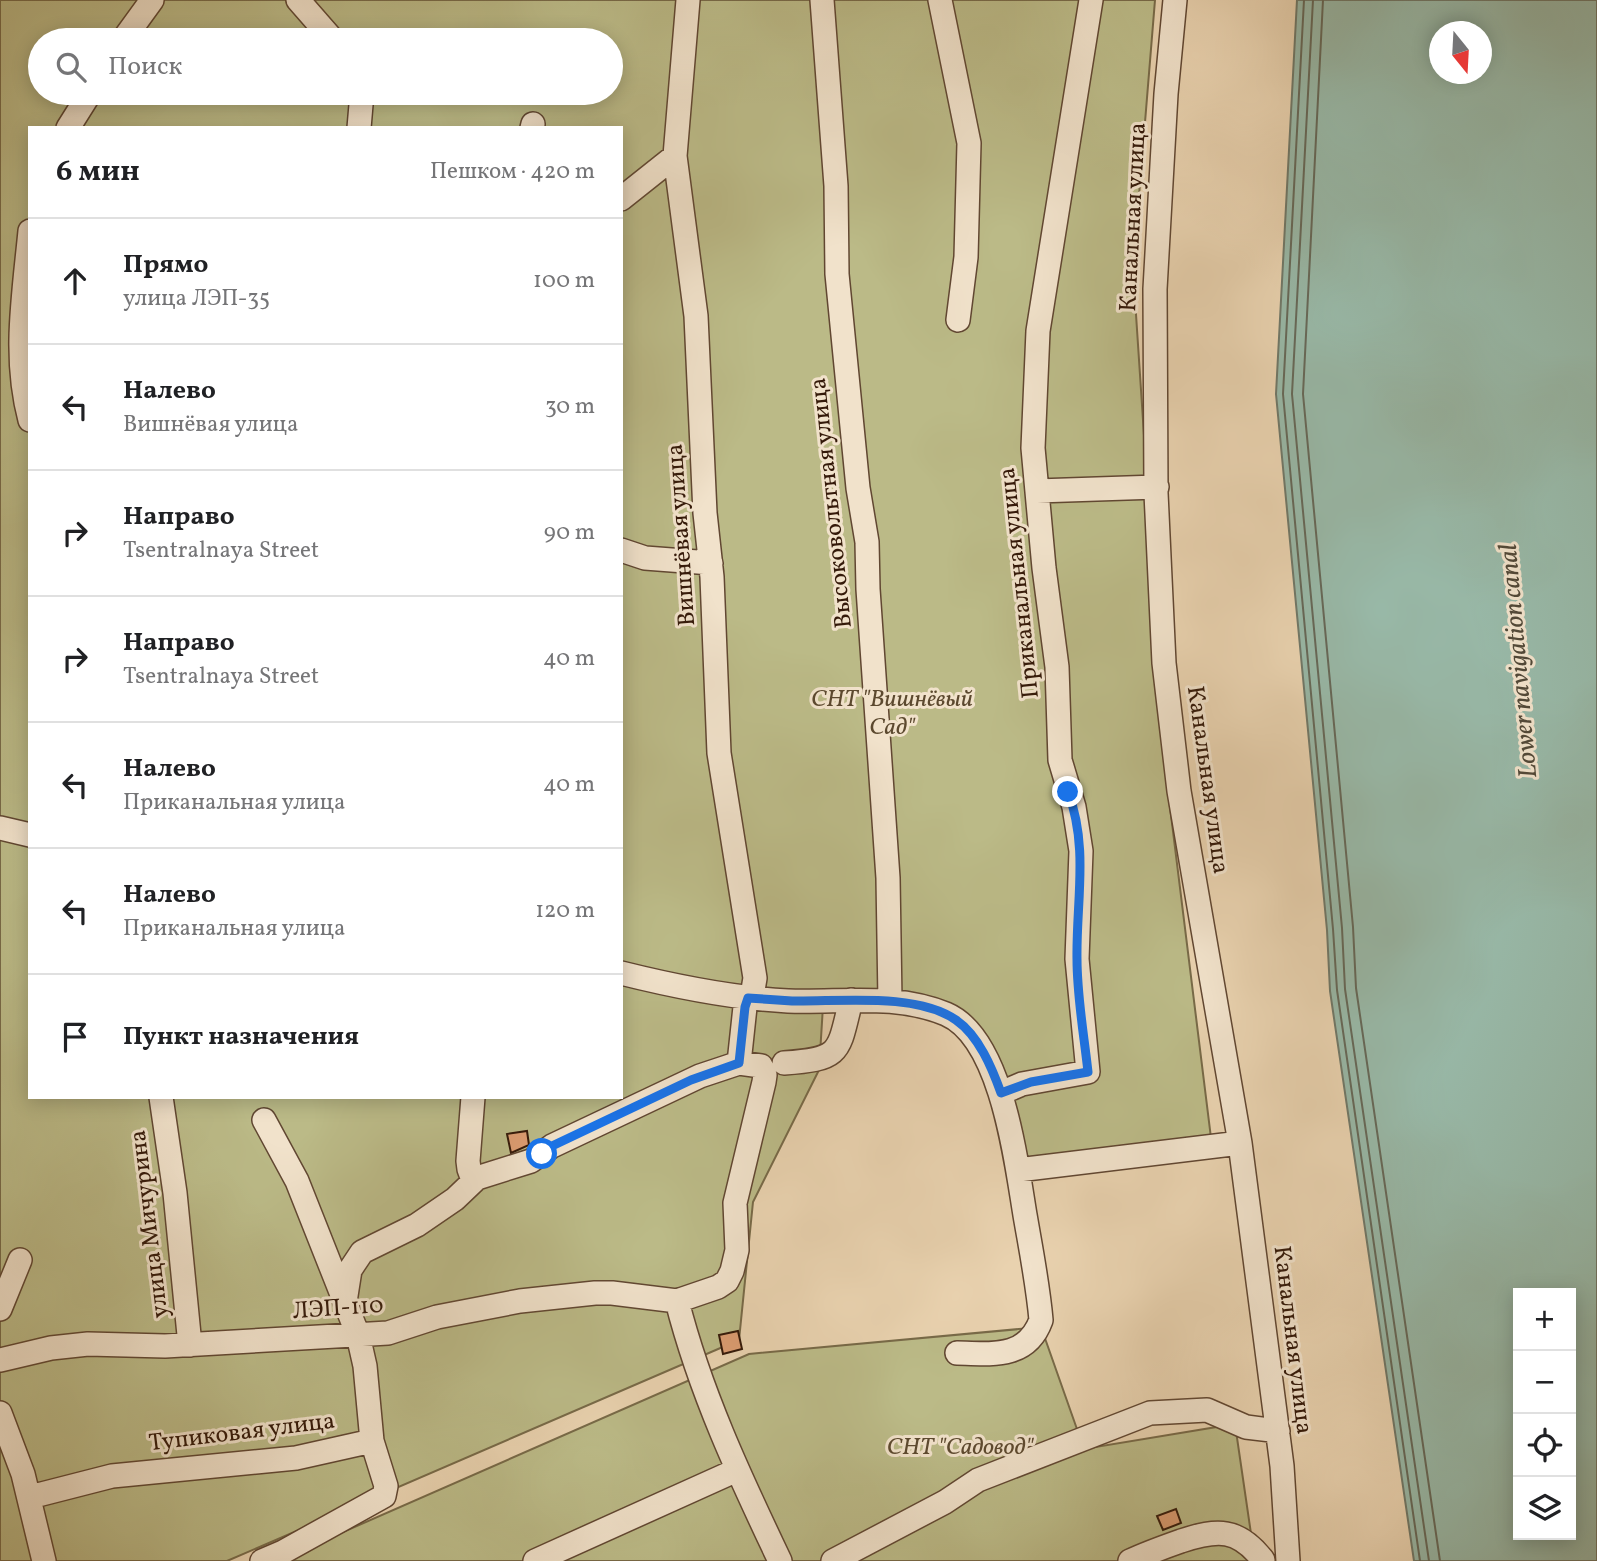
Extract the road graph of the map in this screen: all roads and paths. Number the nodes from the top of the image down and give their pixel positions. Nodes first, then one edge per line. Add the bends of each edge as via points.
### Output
1 (152, 0) edge
2 (298, 0) edge
3 (688, 0) edge
4 (822, 0) edge
5 (940, 0) edge
6 (1091, 0) edge
7 (1175, 0) edge
8 (132, 28) edge
9 (322, 28) edge
10 (82, 105) edge
11 (361, 105) edge
12 (69, 126) edge
13 (359, 126) edge
14 (675, 156) junction
15 (623, 197) edge
16 (28, 250) edge
17 (958, 320) dead end
18 (28, 409) edge
19 (1157, 487) junction
20 (1037, 491) junction
21 (623, 551) edge
22 (711, 563) junction
23 (0, 828) edge
24 (28, 835) edge
25 (623, 973) edge
26 (748, 998) junction
27 (851, 1000) junction
28 (890, 1001) junction
29 (739, 1063) junction
30 (774, 1066) junction
31 (1001, 1093) junction
32 (161, 1099) edge
33 (473, 1099) edge
34 (264, 1120) dead end
35 (1240, 1143) junction
36 (1018, 1170) junction
37 (473, 1181) junction
38 (20, 1260) dead end
39 (677, 1301) junction
40 (345, 1302) junction
41 (0, 1310) edge
42 (358, 1335) junction
43 (190, 1345) junction
44 (957, 1353) dead end
45 (0, 1360) edge
46 (0, 1413) edge
47 (1278, 1431) junction
48 (372, 1441) junction
49 (737, 1470) junction
50 (30, 1497) junction
51 (1288, 1559) edge
52 (1263, 1560) edge
53 (44, 1561) edge
54 (262, 1561) edge
55 (535, 1561) edge
56 (780, 1561) edge
57 (832, 1561) edge
58 (1130, 1561) edge

1 - 8 street
2 - 9 street
3 - 14 street, Вишнёвая улица
4 - 28 street, Высоковольтная улица via 836,186 837,274 867,542 888,878
5 - 17 street via 969,144 966,257
6 - 20 street, Приканальная улица via 1038,331 1033,448
7 - 19 street, Канальная улица via 1155,289
10 - 12 street
11 - 13 street
14 - 15 street
14 - 22 street, Вишнёвая улица via 696,316
16 - 18 street via 20,326 21,374
19 - 20 street
19 - 35 street, Канальная улица via 1170,725
20 - 31 street, Приканальная улица via 1057,667 1060,760 1081,851 1077,959 1088,1072 1031,1082
21 - 22 street via 645,558
22 - 26 street, Вишнёвая улица via 719,753 753,965 754,985
23 - 24 street
25 - 26 street
26 - 27 street
26 - 29 street, Вишнёвая улица
27 - 28 street
27 - 30 street via 836,1050 822,1059
28 - 31 street via 924,1007 958,1021 984,1054
29 - 30 street
29 - 37 street via 691,1080 552,1146 531,1161
30 - 39 street via 764,1082 735,1203 737,1250 732,1271 718,1287
31 - 36 street
32 - 43 street, улица Мичурина
33 - 37 street via 468,1161
34 - 40 street, Тупиковая улица via 297,1181
35 - 36 street
35 - 47 street, Канальная улица
36 - 44 street via 1041,1320 1029,1342 1013,1350
37 - 40 street via 417,1226 362,1252 350,1270
38 - 41 street
39 - 42 street, ЛЭП-110 via 612,1293 570,1296 436,1317 388,1333
39 - 49 street via 699,1375
40 - 42 street, Тупиковая улица
42 - 43 street, ЛЭП-110
42 - 48 street, Тупиковая улица
43 - 45 street, ЛЭП-110 via 67,1346
46 - 50 street
47 - 51 street, Канальная улица
47 - 57 street via 1246,1427 1207,1410 1150,1413 978,1480
48 - 50 street, Тупиковая улица via 305,1457 112,1476
48 - 54 street via 386,1486 384,1496
49 - 55 street
49 - 56 street
50 - 53 street
51 - 52 street
52 - 58 street via 1249,1544 1221,1532 1206,1533

